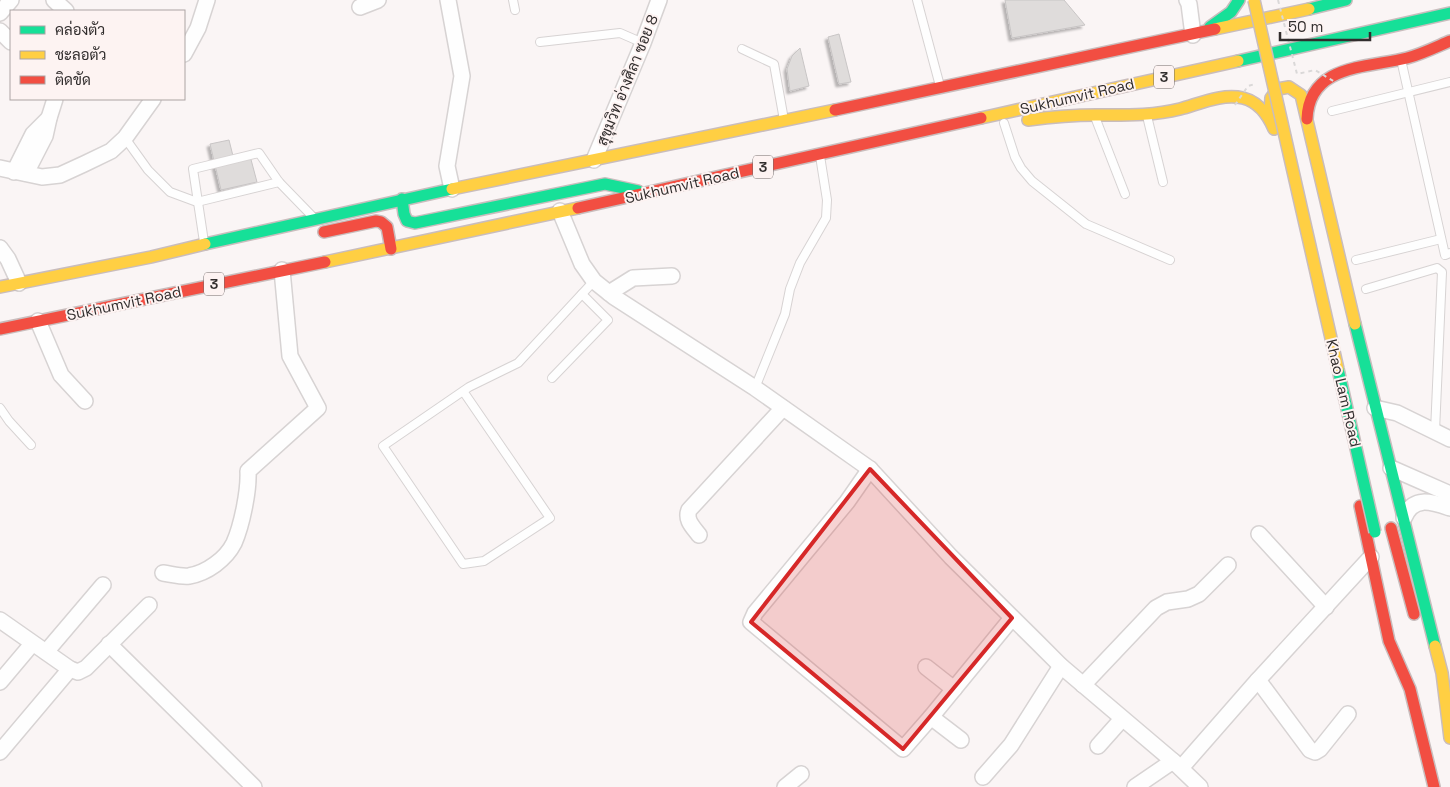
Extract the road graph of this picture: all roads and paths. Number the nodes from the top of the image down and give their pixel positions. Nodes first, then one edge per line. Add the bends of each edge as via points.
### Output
1 (12, 0) edge
2 (54, 0) edge
3 (207, 0) edge
4 (378, 0) edge
5 (448, 0) edge
6 (513, 0) edge
7 (658, 0) edge
8 (917, 0) edge
9 (1187, 0) edge
10 (1238, 0) edge
11 (1254, 0) edge
12 (1346, 0) edge
13 (1278, 4) edge
14 (360, 7) dead end
15 (1309, 9) junction
16 (65, 10) edge
17 (515, 10) dead end
18 (0, 13) edge
19 (1450, 13) edge
20 (1274, 24) dead end
21 (0, 31) edge
22 (1197, 34) junction
23 (1450, 40) edge
24 (10, 41) edge
25 (540, 42) dead end
26 (1278, 42) dead end
27 (643, 43) junction
28 (742, 49) dead end
29 (185, 52) edge
30 (1401, 59) junction
31 (1335, 82) dead end
32 (1450, 82) edge
33 (940, 88) junction
34 (1408, 93) junction
35 (55, 100) edge
36 (152, 100) edge
37 (1332, 111) dead end
38 (1147, 114) junction
39 (1095, 115) junction
40 (784, 122) junction
41 (1307, 122) junction
42 (1004, 123) junction
43 (1275, 130) junction
44 (125, 138) junction
45 (877, 140) junction
46 (819, 154) junction
47 (594, 160) junction
48 (14, 171) edge
49 (279, 182) junction
50 (1163, 182) dead end
51 (452, 188) junction
52 (648, 193) junction
53 (1125, 194) dead end
54 (402, 199) junction
55 (197, 202) junction
56 (560, 211) junction
57 (315, 219) junction
58 (310, 236) dead end
59 (1441, 239) junction
60 (204, 244) junction
61 (0, 248) edge
62 (391, 249) junction
63 (1450, 253) edge
64 (151, 257) junction
65 (1170, 260) dead end
66 (1356, 260) dead end
67 (182, 263) dead end
68 (282, 270) junction
69 (672, 276) dead end
70 (594, 281) junction
71 (19, 284) junction
72 (0, 287) edge
73 (1366, 289) dead end
74 (609, 292) junction
75 (582, 294) junction
76 (38, 321) junction
77 (0, 329) edge
78 (1348, 344) dead end
79 (552, 378) dead end
80 (755, 388) junction
81 (463, 391) junction
82 (85, 402) dead end
83 (0, 408) edge
84 (784, 408) junction
85 (1375, 408) junction
86 (1435, 431) junction
87 (1450, 439) edge
88 (31, 445) dead end
89 (1391, 468) junction
90 (870, 469) junction
91 (1450, 494) edge
92 (1450, 508) edge
93 (1394, 522) junction
94 (1259, 534) dead end
95 (699, 535) dead end
96 (1372, 557) junction
97 (1228, 565) dead end
98 (163, 573) dead end
99 (102, 585) dead end
100 (149, 604) dead end
101 (1326, 607) junction
102 (1012, 618) junction
103 (0, 620) edge
104 (1416, 623) dead end
105 (32, 644) junction
106 (109, 644) junction
107 (46, 652) junction
108 (1062, 666) junction
109 (926, 667) dead end
110 (70, 669) junction
111 (1429, 670) dead end
112 (1258, 680) junction
113 (0, 682) edge
114 (1083, 685) junction
115 (1410, 689) junction
116 (954, 690) junction
117 (1348, 714) dead end
118 (931, 717) junction
119 (1122, 719) junction
120 (1450, 738) edge
121 (961, 740) dead end
122 (1098, 746) dead end
123 (1450, 746) edge
124 (0, 752) edge
125 (1177, 765) junction
126 (801, 774) dead end
127 (983, 777) dead end
128 (254, 787) edge
129 (784, 787) edge
130 (1135, 787) edge
131 (1200, 787) edge
132 (1434, 787) edge

1 - 18 street
2 - 16 street
3 - 29 street via 198,28
4 - 14 street
5 - 51 street via 462,76 447,166
6 - 17 lane
7 - 27 street, สุขุมวิท อ่างศิลา ซอย 8
8 - 33 lane
9 - 22 street
10 - 22 main road via 1231,13
11 - 115 main road, Khao Lam Road, bridge
12 - 15 main road, 3
13 - 15 main road
13 - 20 main road
13 - 31 path, bridge via 1297,74 1315,70
15 - 22 main road, 3
19 - 45 main road, Sukhumvit Road / 3
21 - 24 street
22 - 33 main road, 3
23 - 30 main road
25 - 27 lane via 620,33
26 - 78 main road, Khao Lam Road
27 - 47 street, สุขุมวิท อ่างศิลา ซอย 8
28 - 40 lane via 774,64
30 - 34 lane
30 - 41 main road via 1333,75 1321,82 1307,107
32 - 34 lane
33 - 40 main road, 3
34 - 37 lane
34 - 59 lane
35 - 48 street via 48,118 33,134
36 - 44 street
38 - 39 main road
38 - 43 main road via 1236,97 1260,107
38 - 50 lane
39 - 42 main road via 1054,116
39 - 53 lane
40 - 47 main road, 3
41 - 43 main road via 1301,95 1293,88 1282,87 1273,92 1269,101
41 - 85 main road
42 - 45 main road
42 - 65 lane via 1015,157 1032,181 1086,224
43 - 96 main road
44 - 48 street via 111,151 60,175 42,176
44 - 55 lane via 148,170 170,192
45 - 46 main road, Sukhumvit Road / 3
46 - 52 main road, Sukhumvit Road / 3
46 - 80 lane via 827,200 826,218 800,263 785,314
47 - 51 main road, 3
49 - 55 lane
49 - 55 lane via 259,153 193,169
49 - 57 lane
51 - 54 main road, 3
52 - 54 main road via 604,184 415,223 407,221
52 - 56 main road, Sukhumvit Road / 3
54 - 57 main road, 3
55 - 60 lane
56 - 62 main road, Sukhumvit Road / 3
56 - 70 street via 582,264
57 - 60 main road, 3
58 - 62 main road via 376,221 388,227
59 - 63 lane via 1445,255
59 - 66 lane
60 - 64 main road, 3
61 - 71 street
62 - 68 main road, Sukhumvit Road / 3
64 - 67 main road
64 - 71 main road, 3
68 - 76 main road, Sukhumvit Road / 3
68 - 98 street via 290,356 318,408 248,471 241,518 234,542 224,556 206,571 188,576
69 - 74 street via 633,278
70 - 74 street
70 - 75 lane
71 - 72 main road, 3
73 - 86 lane via 1437,268 1442,272
74 - 80 street
75 - 79 lane via 608,320
75 - 81 lane via 518,363
76 - 77 main road, Sukhumvit Road / 3
76 - 82 street via 61,375
80 - 84 street
81 - 81 lane via 383,446 462,564 484,561 550,518
83 - 88 lane
84 - 90 street
84 - 95 street via 689,510 688,520
85 - 86 street via 1397,413
85 - 89 main road
86 - 87 street
89 - 91 street
89 - 93 main road
90 - 102 street
90 - 118 street via 751,622 903,749
92 - 93 street via 1428,500 1415,504
93 - 104 main road
93 - 120 main road via 1442,673
94 - 101 street
96 - 101 street
96 - 115 main road via 1389,641
97 - 114 street via 1199,594 1156,608
99 - 107 street
100 - 106 street
101 - 112 street
102 - 108 street
102 - 116 street
103 - 105 street
105 - 107 street
105 - 113 street
106 - 110 street via 82,671
106 - 128 street
107 - 110 street
108 - 114 street
108 - 127 street via 1011,745
109 - 116 street
110 - 124 street
111 - 123 main road
112 - 117 street via 1310,750 1316,752 1320,749
112 - 125 street
114 - 119 street
115 - 132 main road, Khao Lam Road
116 - 118 street
118 - 121 street
119 - 122 street
119 - 125 street
125 - 130 street
125 - 131 street
126 - 129 street

